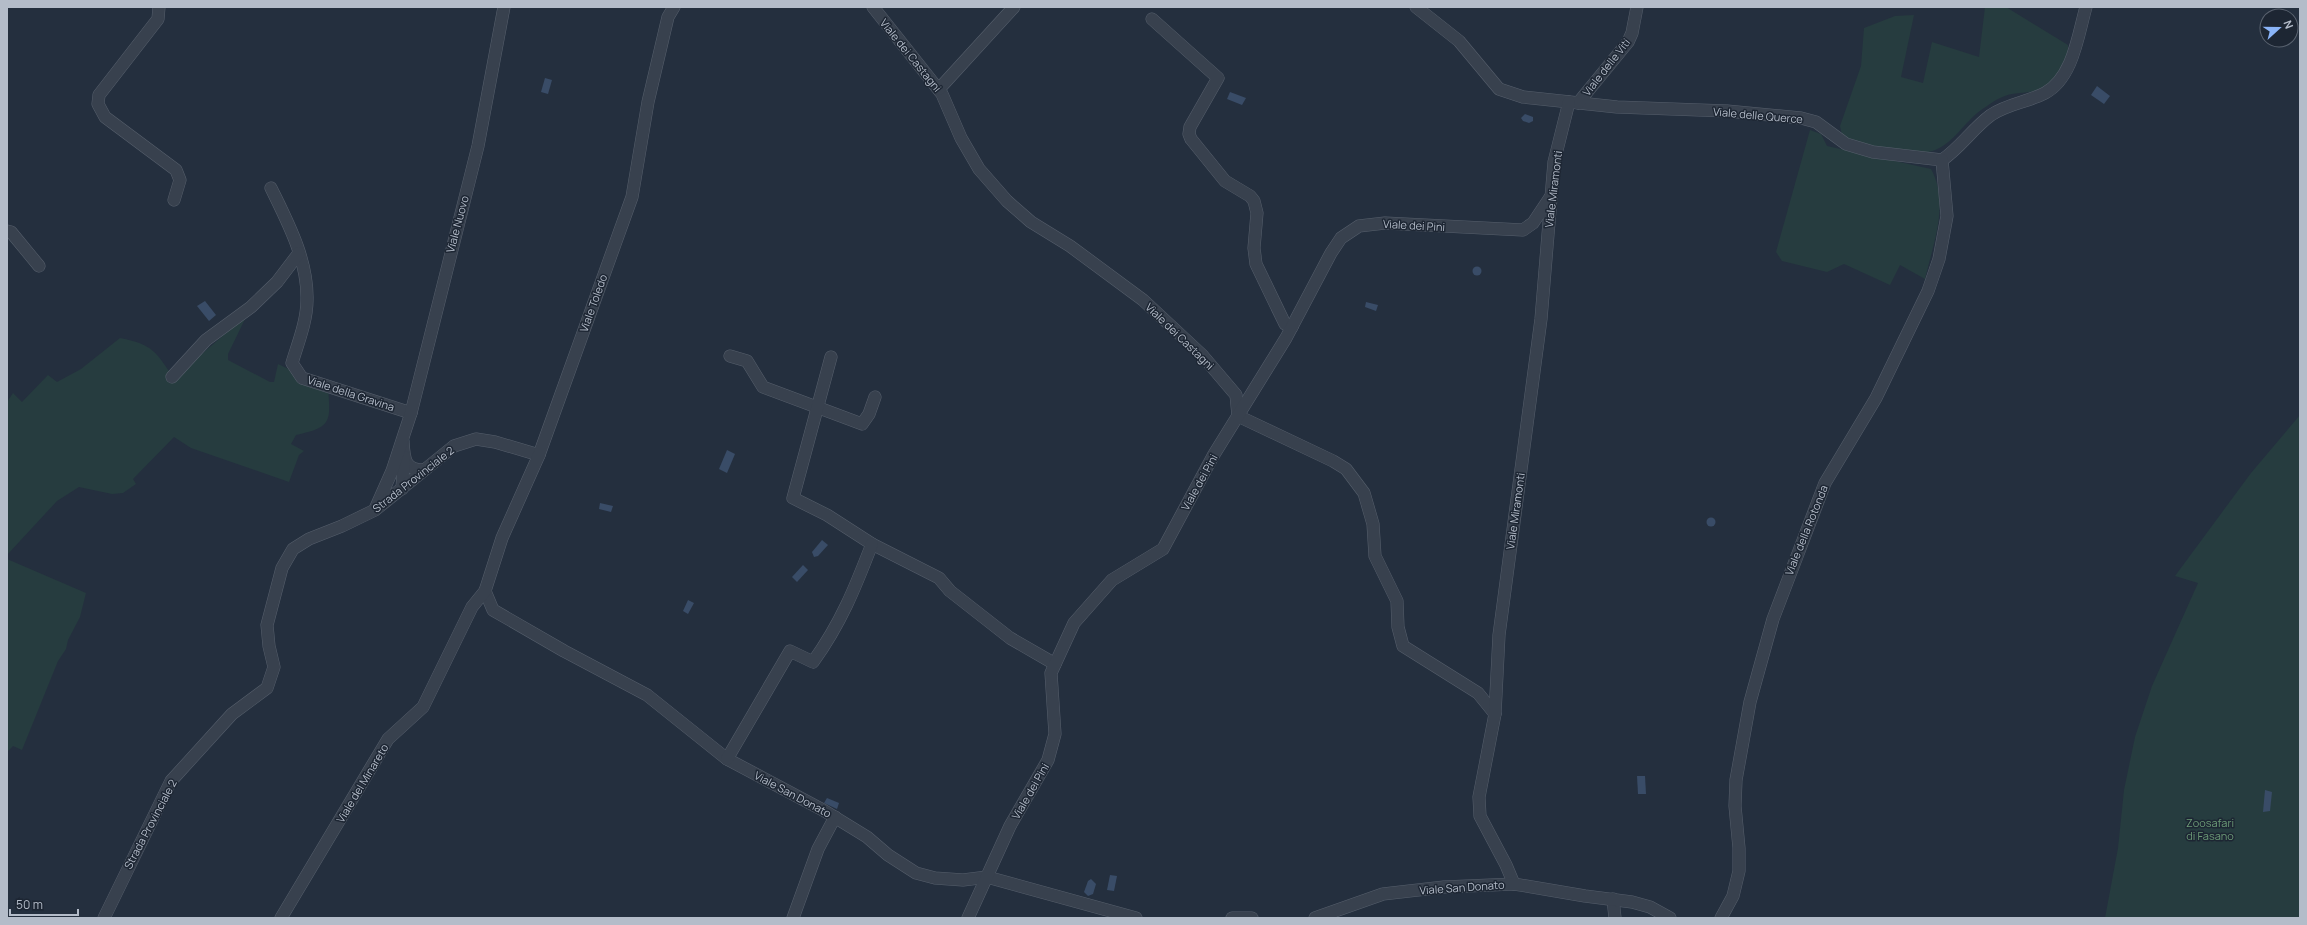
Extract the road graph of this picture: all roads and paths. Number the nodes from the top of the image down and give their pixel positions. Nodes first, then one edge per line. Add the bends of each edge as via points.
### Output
1 (159, 7) edge
2 (504, 7) edge
3 (674, 7) edge
4 (873, 7) edge
5 (1014, 7) edge
6 (1416, 7) edge
7 (1637, 7) edge
8 (2086, 7) edge
9 (1152, 19) dead end
10 (939, 89) junction
11 (1574, 103) junction
12 (1942, 160) junction
13 (272, 188) dead end
14 (1551, 196) junction
15 (174, 200) dead end
16 (7, 230) edge
17 (299, 253) junction
18 (39, 266) dead end
19 (1292, 327) junction
20 (730, 356) dead end
21 (831, 357) dead end
22 (172, 377) dead end
23 (875, 397) dead end
24 (818, 407) junction
25 (410, 412) junction
26 (1238, 416) junction
27 (403, 440) junction
28 (539, 455) junction
29 (404, 457) junction
30 (424, 470) junction
31 (392, 471) junction
32 (402, 489) junction
33 (375, 510) junction
34 (872, 544) junction
35 (485, 591) junction
36 (1055, 664) junction
37 (1495, 714) junction
38 (727, 759) junction
39 (835, 817) junction
40 (987, 877) junction
41 (1514, 884) junction
42 (1612, 899) junction
43 (104, 918) edge
44 (281, 918) edge
45 (792, 918) edge
46 (968, 918) edge
47 (1136, 918) edge
48 (1232, 918) edge
49 (1252, 918) edge
50 (1315, 918) edge
51 (1615, 918) edge
52 (1670, 918) edge
53 (1721, 918) edge

1 - 15 street via 158,19 99,94 98,104 105,117 176,170 180,180
2 - 25 street, Viale Nuovo via 478,146
3 - 28 street, Viale Toledo via 668,17 648,102 632,197
4 - 10 street, Viale dei Castagni
5 - 10 street
6 - 11 street, Viale delle Querce via 1459,41 1499,89 1523,97
7 - 11 street, Viale delle Viti via 1628,42
8 - 12 street via 2063,77 2046,92 1993,114
9 - 19 street via 1218,78 1190,127 1189,134 1225,181 1254,201 1257,213 1254,248 1256,264 1285,324
10 - 26 street, Viale dei Castagni via 961,138 979,169 1008,201 1031,222 1070,246 1148,304 1202,355 1236,395
11 - 12 street, Viale delle Querce via 1727,111 1801,118 1816,122 1846,144 1874,152
11 - 14 street, Viale Miramonti via 1562,129 1554,162
12 - 53 street, Viale della Rotonda via 1947,216 1939,259 1928,291 1876,398 1825,483 1772,619 1750,702 1736,780 1739,871 1733,896
13 - 17 street, Viale della Gravina via 294,235
14 - 19 street, Viale dei Pini via 1533,223 1523,230 1385,222 1359,226 1341,238 1334,248
14 - 37 street, Viale Miramonti via 1541,319 1499,635
16 - 18 street
17 - 22 street via 277,282 251,307 206,340
17 - 25 street, Viale della Gravina via 307,301 292,363 296,370 302,378
19 - 26 street, Viale dei Pini
20 - 24 street via 747,362 763,387
21 - 24 street
23 - 24 street via 862,424
24 - 34 street via 794,498 827,515
25 - 27 street, Viale Nuovo
26 - 36 street, Viale dei Pini via 1212,456 1163,549 1112,580 1074,623
26 - 37 street via 1346,469 1364,493 1374,524 1375,556 1397,601 1402,646 1478,693
27 - 29 street, Viale Nuovo
27 - 31 street, Viale Nuovo
28 - 30 street, Strada Provinciale 2 via 476,439 454,446
28 - 35 street, Viale Toledo via 502,538
29 - 30 street via 415,470
29 - 32 street, Viale Nuovo
30 - 32 street, Strada Provinciale 2
31 - 32 street
31 - 33 street, Viale Nuovo
32 - 33 street, Strada Provinciale 2
33 - 43 street, Strada Provinciale 2 via 309,539 293,549 282,568 267,625 268,646 274,667 267,688 232,714 171,781
34 - 36 street via 939,578 950,592 1010,638
34 - 38 street via 848,605 827,642 813,662 790,651
35 - 38 street, Viale San Donato via 493,610 647,695
35 - 44 street, Viale del Minareto via 472,607 423,707 388,739
36 - 40 street, Viale dei Pini via 1051,673 1055,734 1048,760 1010,826
37 - 41 street, Viale Miramonti via 1479,797 1480,816
38 - 39 street, Viale San Donato
39 - 40 street, Viale San Donato via 916,873 935,878 963,880
39 - 45 street via 818,849
40 - 46 street, Viale dei Pini
40 - 47 street, Viale San Donato
41 - 42 street, Viale San Donato
41 - 50 street, Viale San Donato via 1444,887 1383,894
42 - 51 street
42 - 52 street via 1650,907
48 - 49 street

